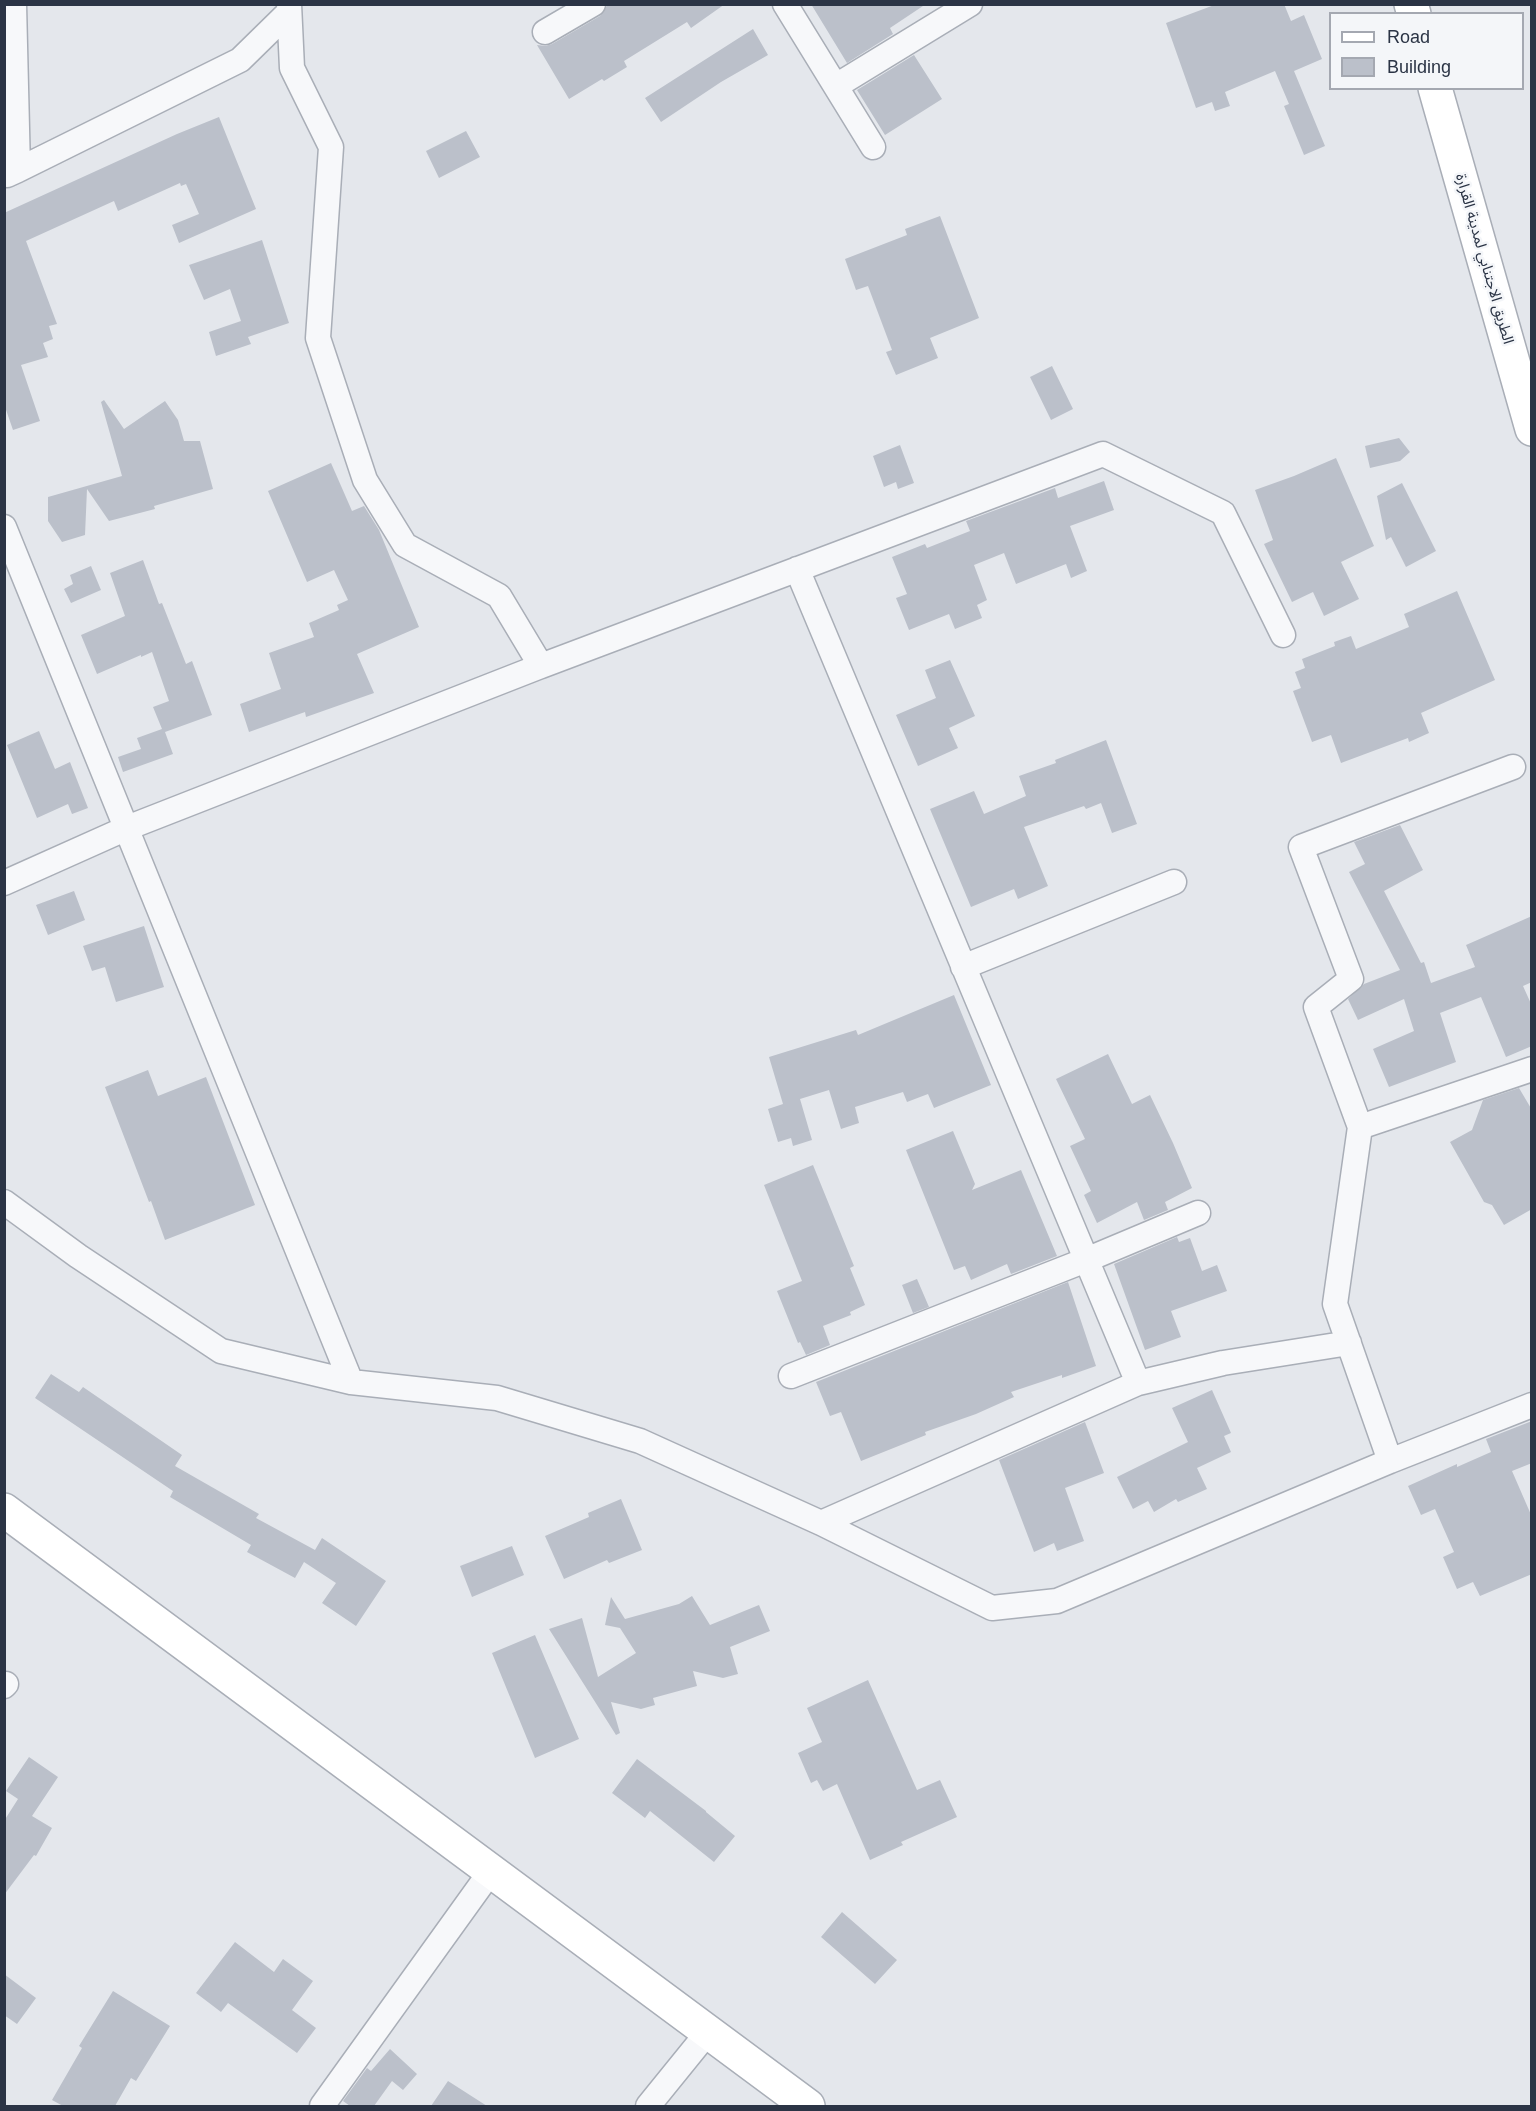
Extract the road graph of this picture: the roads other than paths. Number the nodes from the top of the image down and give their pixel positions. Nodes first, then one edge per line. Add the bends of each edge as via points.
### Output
1 (14, 4) edge
2 (593, 4) edge
3 (970, 4) edge
4 (787, 5) edge
5 (289, 8) edge
6 (545, 32) dead end
7 (836, 86) junction
8 (1436, 90) edge
9 (873, 147) dead end
10 (11, 173) edge
11 (1532, 429) edge
12 (4, 526) edge
13 (797, 569) junction
14 (1283, 635) dead end
15 (541, 666) junction
16 (1513, 767) dead end
17 (127, 828) junction
18 (1174, 882) dead end
19 (4, 883) edge
20 (963, 967) junction
21 (1532, 1069) edge
22 (1360, 1127) junction
23 (4, 1202) edge
24 (1198, 1214) dead end
25 (1086, 1260) junction
26 (1349, 1343) junction
27 (791, 1376) dead end
28 (351, 1382) junction
29 (1138, 1383) junction
30 (1532, 1405) edge
31 (1390, 1461) junction
32 (4, 1510) edge
33 (821, 1523) junction
34 (491, 1871) junction
35 (708, 2032) junction
36 (322, 2106) edge
37 (648, 2106) edge
38 (808, 2106) edge

1 - 10 street
2 - 6 street
3 - 7 street
4 - 7 street
5 - 10 street via 240,60
5 - 15 street via 292,69 331,147 318,338 365,480 405,545 499,596
7 - 9 street
8 - 11 main road, الطريق الاجتنابي لمدينة القرارة
12 - 17 street
13 - 14 street via 1103,454 1223,513
13 - 15 street
13 - 20 street
15 - 17 street
16 - 22 street via 1301,847 1351,979 1316,1007
17 - 19 street
17 - 28 street
18 - 20 street
20 - 25 street
21 - 22 street
22 - 26 street via 1335,1304
23 - 28 street via 221,1351
24 - 25 street
25 - 27 street
25 - 29 street
26 - 29 street via 1223,1363
26 - 31 street
28 - 33 street via 497,1398 640,1441
29 - 33 street
30 - 31 street
31 - 33 street via 1057,1601 992,1608
32 - 34 main road
34 - 35 main road
34 - 36 street
35 - 37 street
35 - 38 main road

